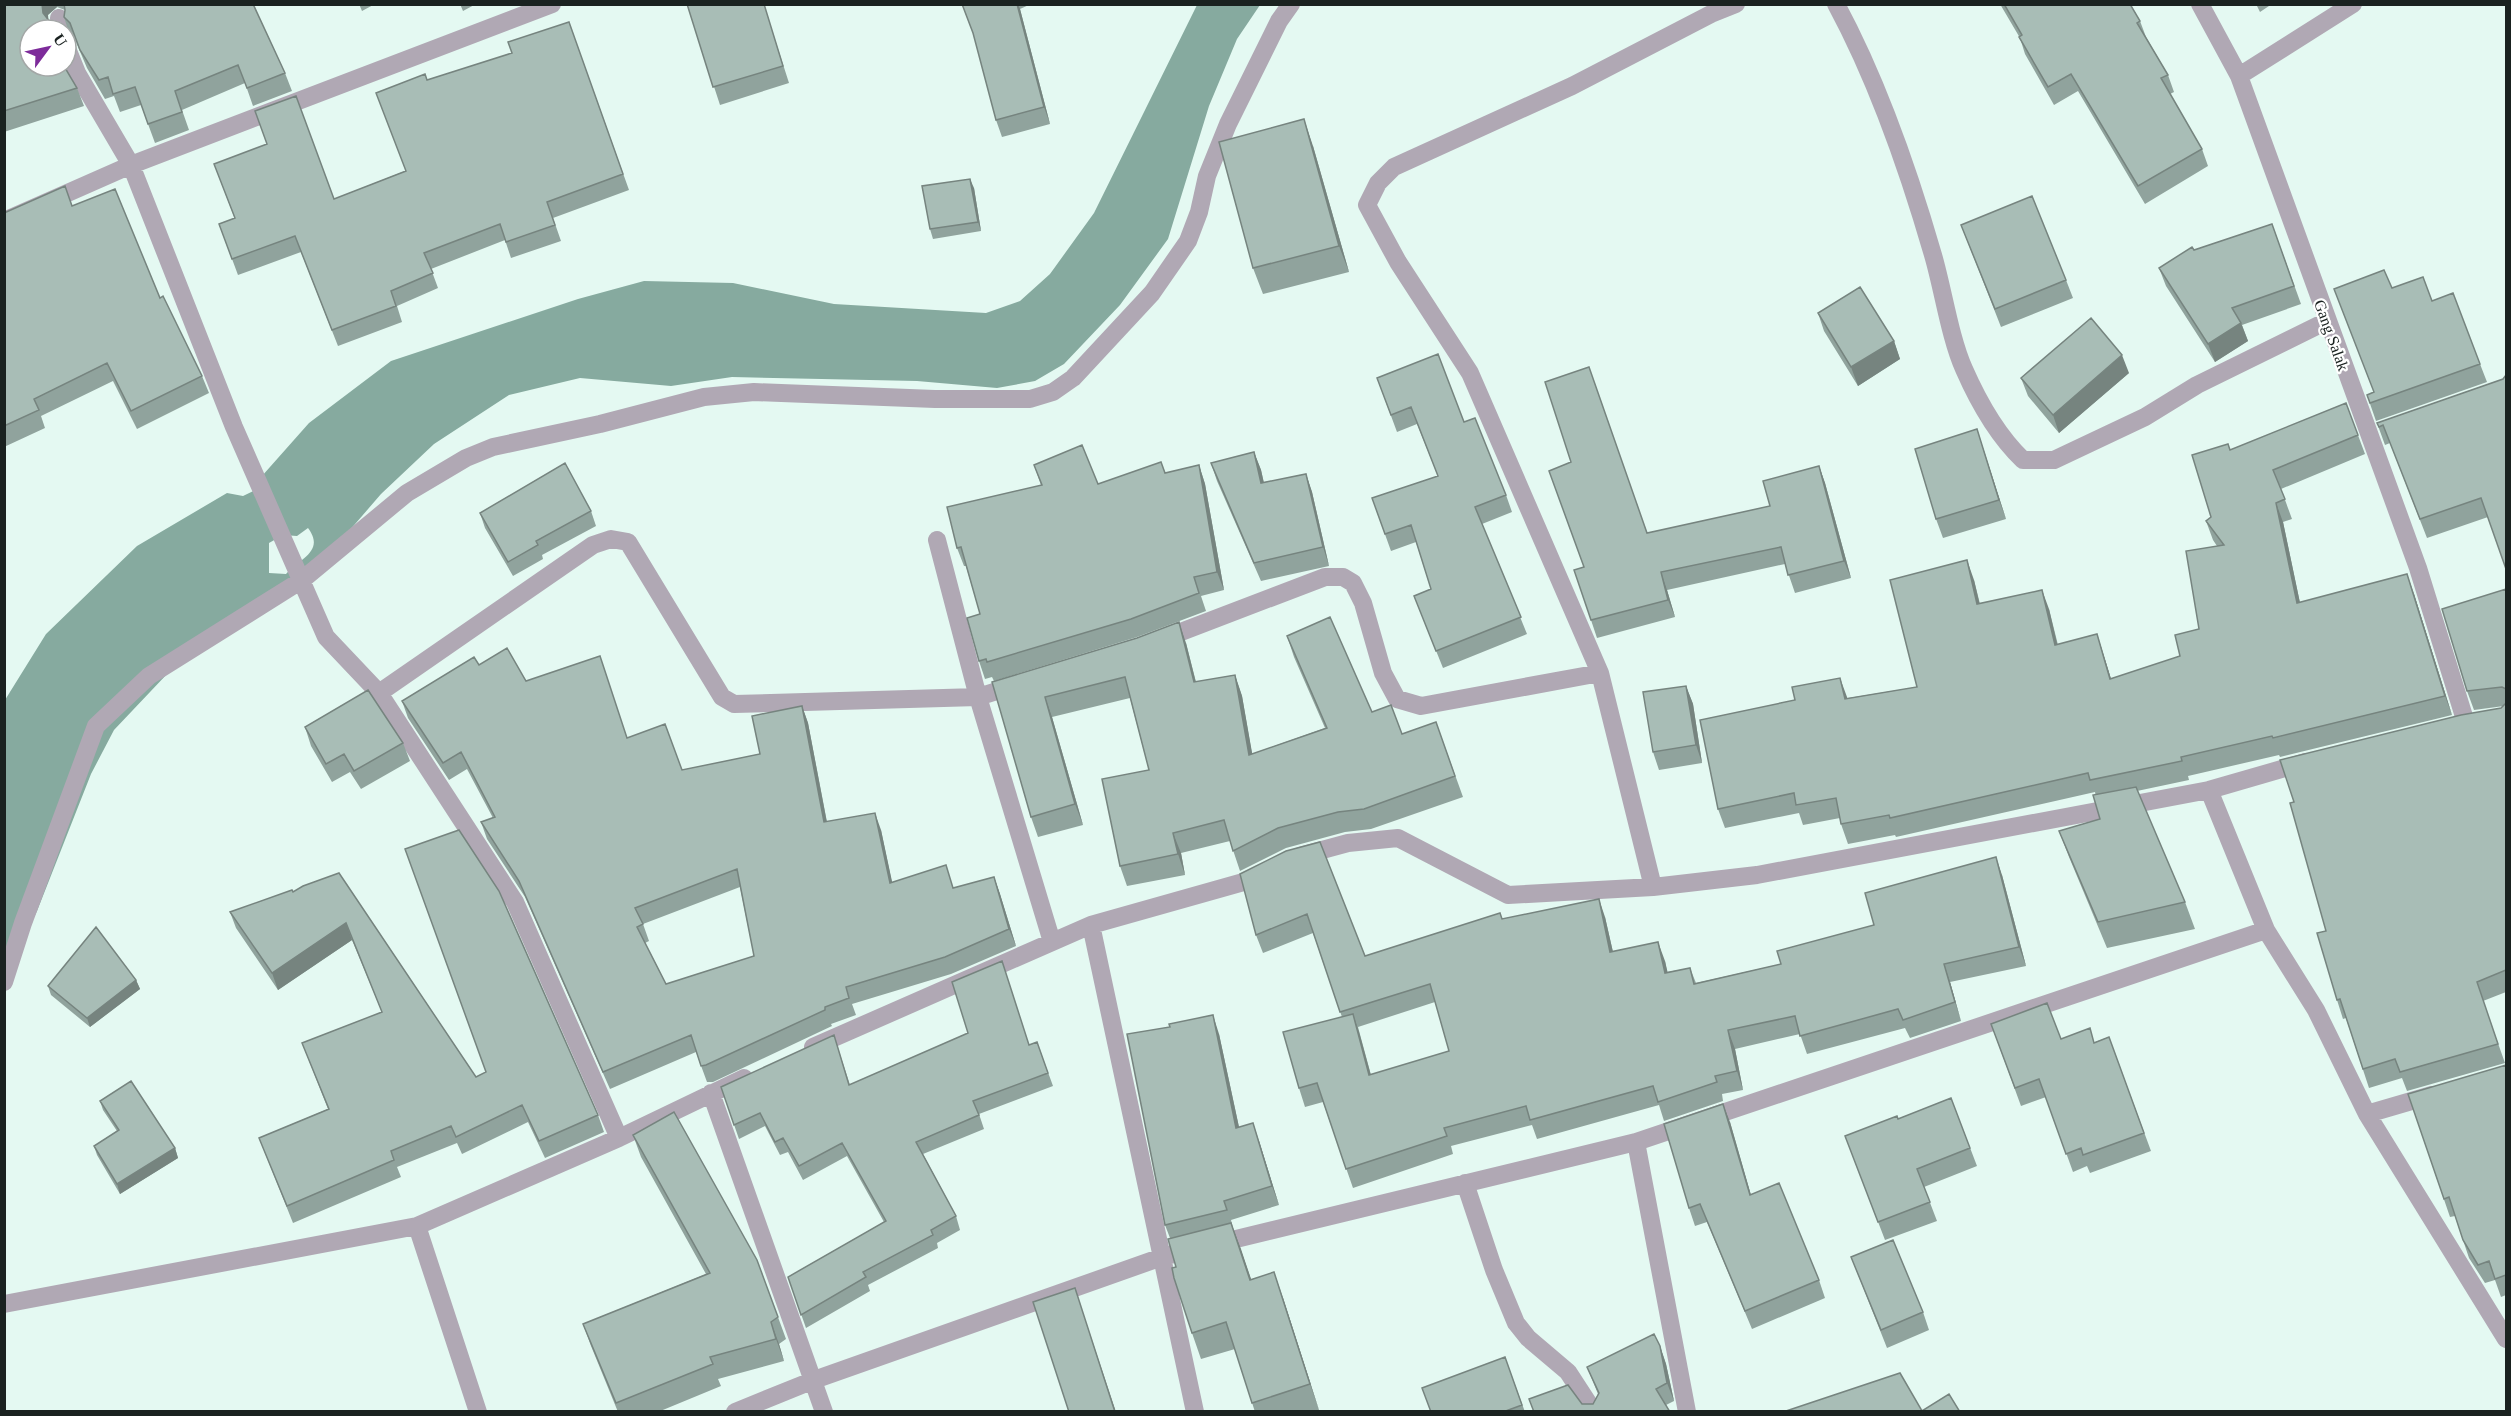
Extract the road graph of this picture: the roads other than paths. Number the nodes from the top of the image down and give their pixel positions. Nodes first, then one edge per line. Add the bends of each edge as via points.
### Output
1 (1291, 4) edge
2 (1736, 4) edge
3 (1836, 4) edge
4 (2200, 4) edge
5 (2353, 4) edge
6 (542, 7) edge
7 (78, 75) edge
8 (2239, 76) junction
9 (131, 165) junction
10 (4, 222) edge
11 (2327, 321) junction
12 (2391, 428) edge
13 (2370, 435) junction
14 (937, 540) dead end
15 (302, 580) junction
16 (1141, 648) edge
17 (1600, 673) junction
18 (1033, 680) edge
19 (379, 693) junction
20 (978, 697) junction
21 (2486, 719) edge
22 (2466, 723) junction
23 (2443, 728) edge
24 (2318, 759) edge
25 (2209, 790) junction
26 (1653, 886) junction
27 (1091, 926) junction
28 (2266, 930) junction
29 (1052, 942) junction
30 (4, 982) edge
31 (794, 1055) edge
32 (763, 1069) edge
33 (2453, 1089) edge
34 (711, 1093) junction
35 (2367, 1114) junction
36 (620, 1137) junction
37 (1636, 1142) junction
38 (1465, 1183) junction
39 (417, 1226) junction
40 (1162, 1257) junction
41 (4, 1304) edge
42 (2506, 1339) edge
43 (814, 1380) junction
44 (478, 1412) edge
45 (735, 1412) edge
46 (824, 1412) edge
47 (1196, 1412) edge
48 (1594, 1412) edge
49 (1687, 1412) edge

1 - 15 street via 1228,124 1207,176 1188,241 1138,308 1080,370 1053,392 1030,399 1006,399 754,392 704,397 492,447 407,493
2 - 17 street via 1572,86 1394,167 1378,183 1367,205 1398,262 1470,373
3 - 11 street via 1892,133 1933,254 1963,368 2005,443 2024,460 2054,460
4 - 8 street, Gang Salak
5 - 8 street
6 - 9 street
7 - 9 street
8 - 11 street, Gang Salak
9 - 10 street
9 - 15 street via 234,427
11 - 13 street, Gang Salak
12 - 13 street
13 - 22 street, Gang Salak via 2418,568
14 - 20 street
15 - 19 street via 326,637
15 - 30 street via 149,676 96,726
16 - 17 street via 1325,577 1353,583 1363,603 1383,673 1398,699 1408,703 1421,706
17 - 26 street
18 - 20 street
19 - 20 street via 592,545 611,539 628,542 722,697 734,704
19 - 36 street via 514,902
20 - 29 street
21 - 22 street
22 - 23 street
24 - 25 street
25 - 26 street via 1757,875
25 - 28 street
26 - 27 street via 1508,895 1398,838 1347,843 1289,859 1247,881
27 - 29 street
27 - 40 street
28 - 35 street via 2316,1010
28 - 37 street
29 - 31 street
32 - 34 street
33 - 35 street
34 - 36 street
34 - 43 street
35 - 42 street
36 - 39 street
37 - 38 street
37 - 49 street
38 - 40 street
38 - 48 street via 1516,1323 1568,1372
39 - 41 street
39 - 44 street
40 - 43 street
40 - 47 street
43 - 45 street
43 - 46 street

